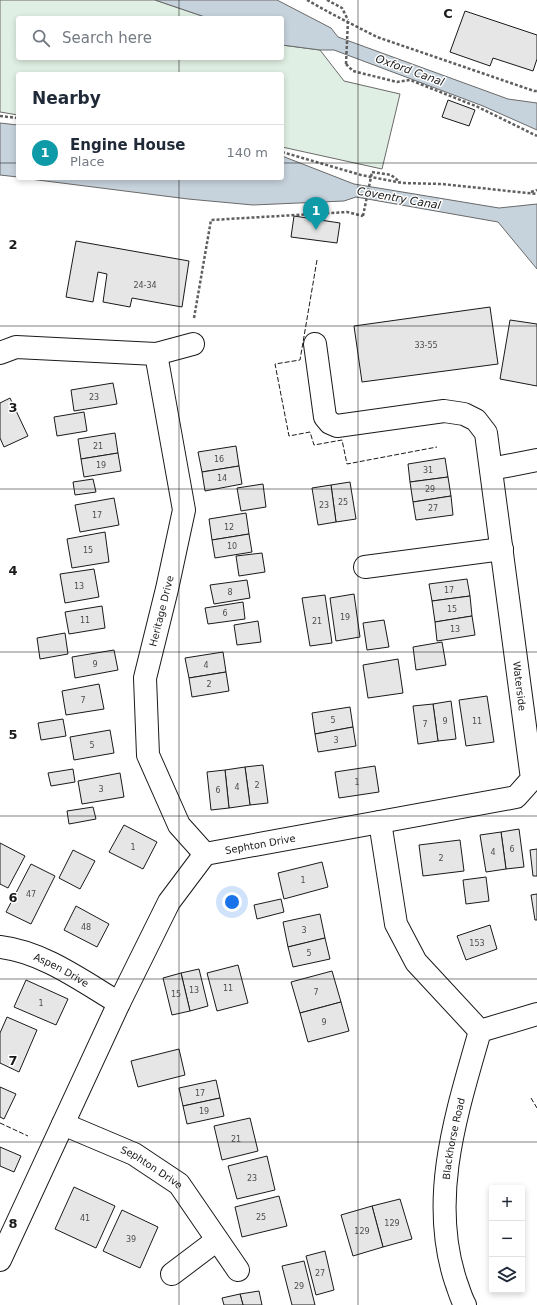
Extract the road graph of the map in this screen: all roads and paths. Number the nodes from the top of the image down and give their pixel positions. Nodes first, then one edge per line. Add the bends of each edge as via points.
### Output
1 (308, 0) edge
2 (327, 0) edge
3 (537, 91) edge
4 (0, 116) edge
5 (16, 118) edge
6 (537, 136) edge
7 (284, 153) edge
8 (402, 183) junction
9 (537, 190) edge
10 (528, 192) junction
11 (537, 194) edge
12 (193, 344) joint
13 (315, 344) dead end
14 (0, 353) edge
15 (156, 354) junction
16 (537, 460) edge
17 (491, 469) junction
18 (502, 549) junction
19 (365, 567) dead end
20 (380, 822) junction
21 (205, 854) junction
22 (0, 947) edge
23 (119, 1003) junction
24 (537, 1014) edge
25 (480, 1031) junction
26 (63, 1124) junction
27 (217, 1240) junction
28 (0, 1260) edge
29 (238, 1270) dead end
30 (172, 1274) dead end
31 (465, 1305) edge

1 - 3 path via 377,37
2 - 6 path, bridge via 342,8 348,20 346,64 353,71 397,82 410,80 478,107
4 - 5 path
7 - 8 path via 362,175
8 - 10 path
8 - 12 path, bridge via 391,175 372,172 363,216 347,212 211,220 192,331
9 - 10 path
10 - 11 path
12 - 15 street
13 - 17 street, Waterside via 324,417 330,423 338,426 444,410 464,414 476,420 486,433
14 - 15 street via 16,347
15 - 21 street, Heritage Drive via 184,510 145,678 148,755 179,825
16 - 17 street
17 - 18 street, Waterside
18 - 19 street
18 - 20 street, Waterside via 532,779 516,797
20 - 21 street, Sephton Drive
20 - 25 street via 396,924 416,962
21 - 23 street via 169,902
22 - 23 street, Aspen Drive via 16,949 52,964
23 - 26 street
24 - 25 street
25 - 31 street, Blackhorse Road via 448,1153 444,1207 446,1241 452,1271
26 - 27 street, Sephton Drive via 134,1154 179,1184
26 - 28 street
27 - 29 street, Sephton Drive
27 - 30 street

